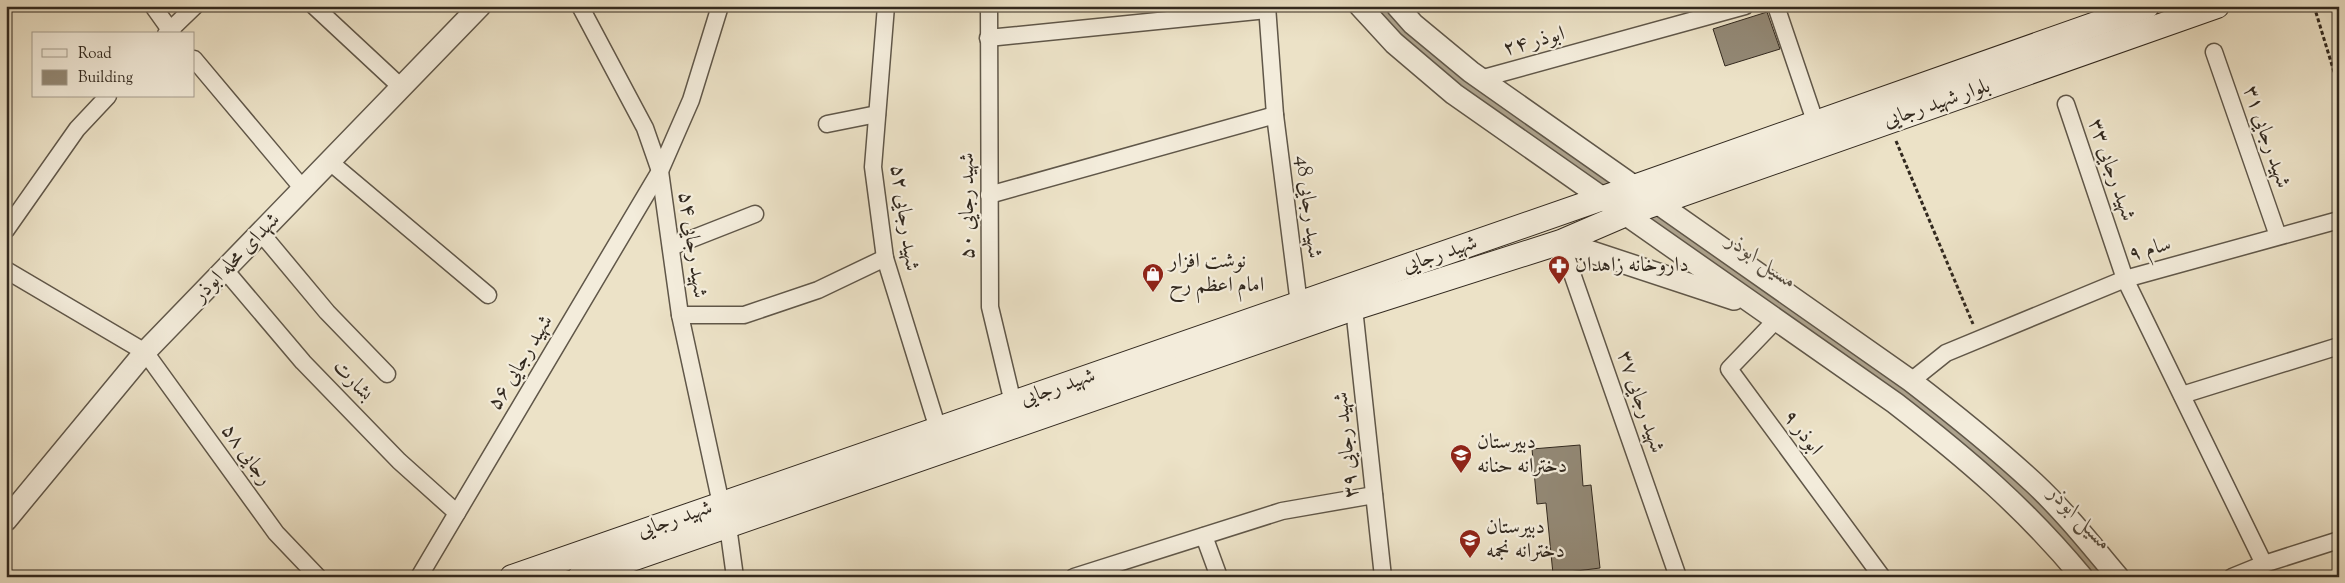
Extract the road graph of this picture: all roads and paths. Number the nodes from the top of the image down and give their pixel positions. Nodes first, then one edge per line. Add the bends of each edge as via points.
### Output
1 (153, 6) edge
2 (195, 6) edge
3 (314, 6) edge
4 (480, 6) edge
5 (580, 6) edge
6 (720, 6) edge
7 (886, 6) edge
8 (989, 6) edge
9 (1360, 6) edge
10 (1397, 6) edge
11 (1745, 6) edge
12 (1776, 6) edge
13 (2147, 6) edge
14 (2217, 6) edge
15 (2314, 6) edge
16 (1267, 8) edge
17 (170, 32) edge
18 (988, 38) junction
19 (2214, 52) dead end
20 (195, 60) edge
21 (1480, 79) junction
22 (2338, 85) edge
23 (402, 87) junction
24 (106, 98) edge
25 (2066, 104) dead end
26 (877, 114) junction
27 (1275, 115) junction
28 (1888, 122) junction
29 (827, 124) dead end
30 (1816, 124) junction
31 (330, 162) junction
32 (660, 171) junction
33 (1634, 187) junction
34 (304, 190) junction
35 (989, 195) junction
36 (1603, 198) junction
37 (1657, 203) junction
38 (755, 214) dead end
39 (1626, 214) junction
40 (2339, 220) edge
41 (6, 230) edge
42 (260, 233) junction
43 (2278, 236) junction
44 (1561, 242) junction
45 (671, 247) junction
46 (885, 258) junction
47 (6, 270) edge
48 (225, 270) junction
49 (2125, 279) junction
50 (488, 294) dead end
51 (1300, 304) junction
52 (1756, 306) junction
53 (1354, 308) junction
54 (680, 315) junction
55 (1776, 320) junction
56 (1979, 339) junction
57 (2339, 346) edge
58 (146, 352) junction
59 (387, 374) dead end
60 (1911, 381) junction
61 (2182, 395) junction
62 (1013, 403) junction
63 (938, 429) junction
64 (1374, 495) junction
65 (457, 513) junction
66 (724, 515) junction
67 (6, 520) edge
68 (1204, 536) junction
69 (2339, 540) edge
70 (2264, 564) junction
71 (318, 577) edge
72 (419, 577) edge
73 (512, 577) edge
74 (580, 577) edge
75 (735, 577) edge
76 (1074, 577) edge
77 (1219, 577) edge
78 (1383, 577) edge
79 (1678, 577) edge
80 (1882, 577) edge
81 (2082, 577) edge
82 (2118, 577) edge
83 (2232, 577) edge

1 - 17 street
2 - 17 street
3 - 23 street
4 - 23 street, شهدای محله ابوذر
5 - 32 street, شهید رجایی ۵۴ via 645,128
6 - 32 street via 691,100
7 - 26 street, شهید رجایی ۵۲
8 - 18 street, شهید رجایی ۵۰
9 - 36 street via 1394,43 1454,94
10 - 21 street via 1413,24
11 - 21 street, ابوذر ۲۴
12 - 30 street
13 - 30 main road, بلوار شهید رجایی
14 - 28 main road, بلوار شهید رجایی
15 - 22 path
16 - 18 street
16 - 27 street, شهید رجایی 48
18 - 35 street, شهید رجایی ۵۰
19 - 43 street, شهید رجایی ۳۱
20 - 34 street
21 - 33 street
23 - 31 street, شهدای محله ابوذر
24 - 41 street via 77,129
25 - 49 street, شهید رجایی ۳۳
26 - 29 street
26 - 46 street, شهید رجایی ۵۲ via 873,167
27 - 35 street
27 - 51 street, شهید رجایی 48
28 - 37 main road, بلوار شهید رجایی
28 - 56 path
30 - 33 main road, بلوار شهید رجایی
31 - 34 street, شهدای محله ابوذر
31 - 50 street
32 - 45 street, شهید رجایی ۵۴
32 - 65 street, شهید رجایی ۵۶
33 - 36 main road, بلوار شهید رجایی
33 - 37 street
34 - 42 street, شهدای محله ابوذر
35 - 62 street, شهید رجایی ۵۰ via 990,307
36 - 39 street
36 - 51 main road, شهید رجایی
37 - 39 main road, شهید رجایی
37 - 60 street
38 - 45 street
39 - 44 main road, شهید رجایی
39 - 52 street
40 - 43 street, سام ۹
42 - 48 street, شهدای محله ابوذر
42 - 59 street via 327,312
43 - 49 street, سام ۹
44 - 52 street
44 - 53 main road, شهید رجایی
44 - 79 street, شهید رجایی ۳۷
45 - 54 street, شهید رجایی ۵۴
46 - 54 street via 818,290 744,315
46 - 63 street, شهید رجایی ۵۲
47 - 58 street
48 - 58 street, شهدای محله ابوذر
48 - 65 street, بشارت via 303,362 398,461
49 - 56 street, سام ۹
49 - 61 street, شهید رجایی ۳۳
51 - 62 main road, شهید رجایی
52 - 55 street
53 - 64 street, شهید رجایی ۳۹
53 - 66 main road, شهید رجایی
54 - 66 street, شهید رجایی ۵۴
55 - 80 street, ابوذر ۹ via 1729,369
55 - 81 street via 1895,403 1957,451 2016,504
56 - 60 street, سام ۹ via 1946,352
57 - 61 street
58 - 67 street, شهدای محله ابوذر
58 - 71 street, رجایی ۵۸ via 276,533
60 - 82 street via 1974,430 2035,484
61 - 70 street, شهید رجایی ۳۳
62 - 63 main road, شهید رجایی
63 - 66 main road, شهید رجایی
64 - 68 street via 1282,511
64 - 78 street, شهید رجایی ۳۹
65 - 72 street, شهید رجایی ۵۶
66 - 73 main road, شهید رجایی
66 - 74 main road, شهید رجایی
66 - 75 street, شهید رجایی ۵۴
68 - 76 street
68 - 77 street
69 - 70 street
70 - 83 street

